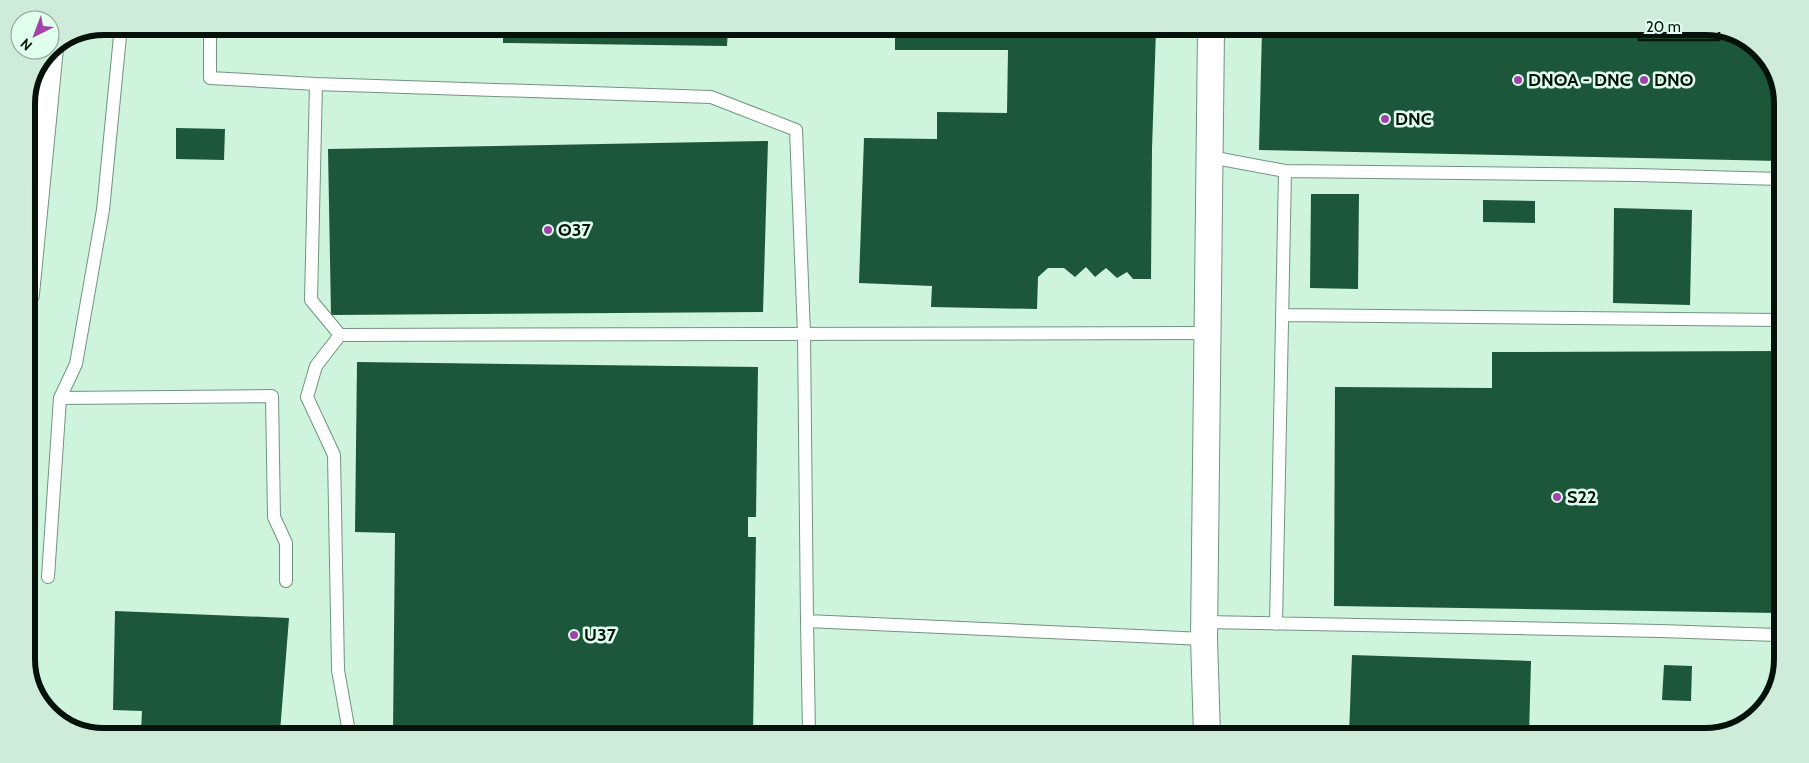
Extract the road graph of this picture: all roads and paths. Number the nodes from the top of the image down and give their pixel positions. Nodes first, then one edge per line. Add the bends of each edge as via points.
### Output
1 (120, 35) edge
2 (210, 35) edge
3 (1211, 35) edge
4 (48, 64) edge
5 (316, 84) junction
6 (1210, 157) junction
7 (1285, 171) junction
8 (1774, 179) edge
9 (35, 202) edge
10 (1283, 315) junction
11 (1774, 320) edge
12 (1208, 333) junction
13 (804, 334) junction
14 (340, 335) junction
15 (60, 398) junction
16 (48, 577) dead end
17 (286, 581) dead end
18 (806, 622) junction
19 (1276, 624) junction
20 (1205, 631) junction
21 (1774, 635) edge
22 (348, 728) edge
23 (809, 728) edge
24 (1207, 728) edge

1 - 15 lane via 103,210 76,364
2 - 5 lane via 210,78
3 - 6 street
4 - 9 street
5 - 13 lane via 711,97 796,130
5 - 14 lane via 310,300
6 - 7 lane
6 - 12 street
7 - 8 lane
7 - 10 lane
10 - 11 lane
10 - 19 lane
12 - 13 lane
12 - 20 street
13 - 14 lane
13 - 18 lane
14 - 22 lane via 316,366 307,397 334,455 338,670
15 - 16 lane
15 - 17 lane via 272,396 274,517 286,542
18 - 20 lane
18 - 23 lane
19 - 20 lane
19 - 21 lane
20 - 24 street

